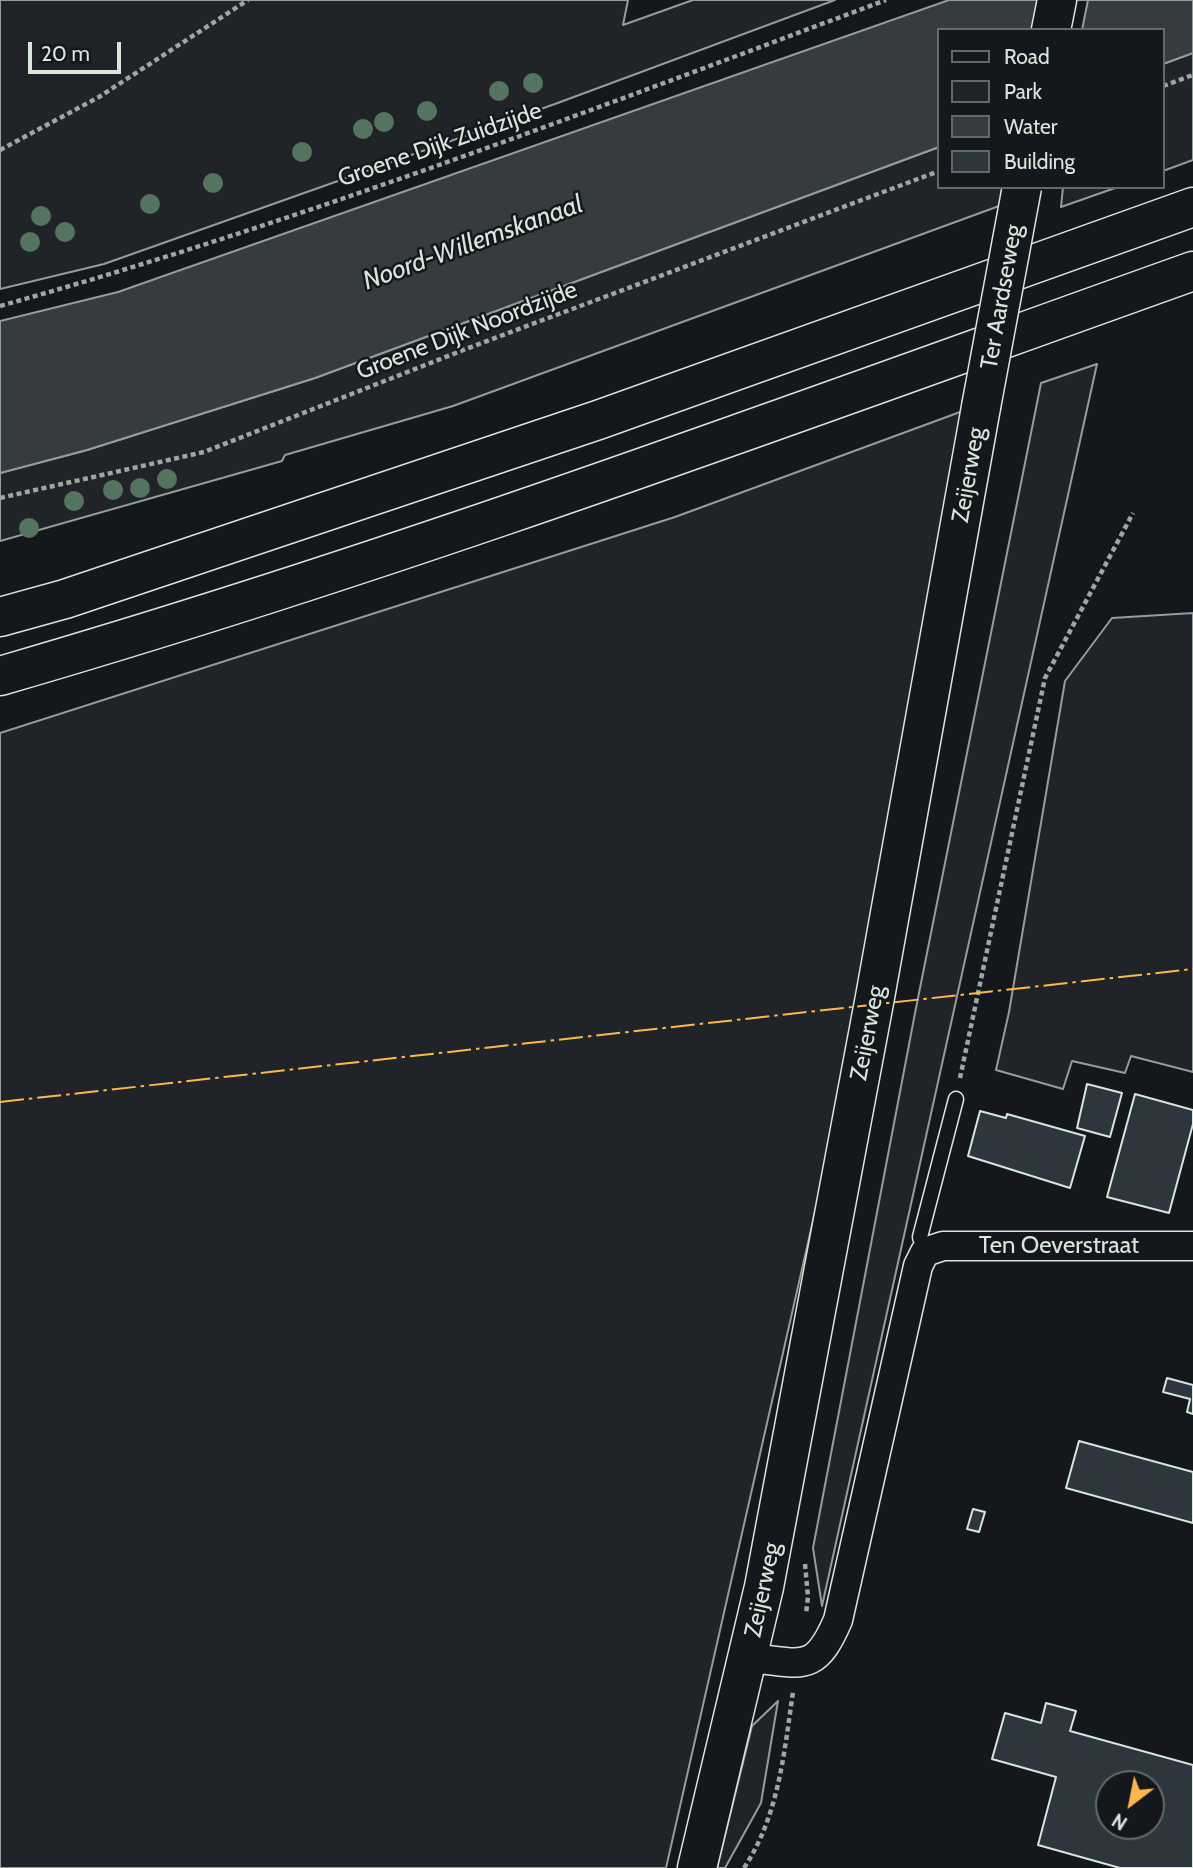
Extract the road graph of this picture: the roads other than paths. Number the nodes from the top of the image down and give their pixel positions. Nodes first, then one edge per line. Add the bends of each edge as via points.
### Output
1 (1057, 0) edge
2 (1051, 28) edge
3 (1022, 189) edge
4 (1193, 207) edge
5 (1193, 271) edge
6 (981, 407) joint
7 (65, 599) junction
8 (0, 604) edge
9 (0, 617) edge
10 (0, 676) edge
11 (956, 1099) road end
12 (1193, 1246) edge
13 (926, 1252) junction
14 (749, 1658) junction
15 (697, 1868) edge

1 - 2 main road
3 - 6 main road, Ter Aardseweg, bridge
4 - 7 main road via 598,420
5 - 10 main road via 511,514
6 - 14 main road, Zeijerweg
7 - 8 main road
7 - 9 main road
11 - 13 lane via 920,1237
12 - 13 street, Ten Oeverstraat via 943,1246
13 - 14 street, Zeijerweg via 918,1266 838,1620 817,1657 810,1661
14 - 15 main road, Zeijerweg

